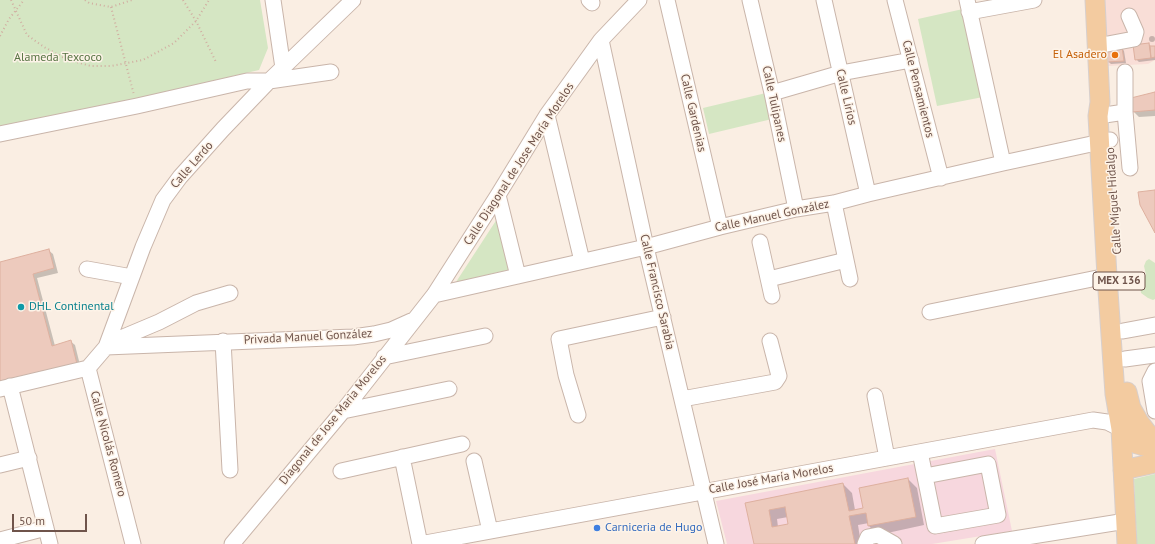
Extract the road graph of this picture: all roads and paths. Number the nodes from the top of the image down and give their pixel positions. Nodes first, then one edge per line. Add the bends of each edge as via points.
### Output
1 (11, 0) edge
2 (24, 0) edge
3 (85, 0) edge
4 (132, 0) edge
5 (183, 0) edge
6 (209, 0) edge
7 (273, 0) edge
8 (353, 0) edge
9 (639, 0) edge
10 (667, 0) edge
11 (750, 0) edge
12 (824, 0) edge
13 (895, 0) edge
14 (1034, 0) edge
15 (1094, 0) edge
16 (968, 6) edge
17 (111, 7) junction
18 (16, 10) junction
19 (1129, 16) dead end
20 (196, 21) junction
21 (0, 36) edge
22 (601, 40) junction
23 (1097, 46) junction
24 (911, 60) junction
25 (216, 62) dead end
26 (126, 64) junction
27 (283, 68) junction
28 (331, 72) dead end
29 (1125, 72) dead end
30 (841, 73) junction
31 (269, 81) junction
32 (772, 93) junction
33 (137, 106) junction
34 (1107, 111) junction
35 (547, 115) junction
36 (0, 134) edge
37 (1105, 141) junction
38 (1003, 163) junction
39 (1130, 168) dead end
40 (941, 178) junction
41 (868, 194) junction
42 (498, 195) junction
43 (834, 203) junction
44 (796, 209) junction
45 (720, 227) junction
46 (760, 242) dead end
47 (646, 247) junction
48 (846, 260) junction
49 (582, 261) junction
50 (87, 269) dead end
51 (518, 276) junction
52 (1106, 276) junction
53 (132, 277) junction
54 (769, 279) junction
55 (850, 279) dead end
56 (230, 293) dead end
57 (434, 295) junction
58 (772, 296) dead end
59 (930, 312) dead end
60 (663, 317) junction
61 (413, 320) junction
62 (1155, 325) edge
63 (1123, 331) junction
64 (485, 336) dead end
65 (224, 341) junction
66 (108, 342) junction
67 (770, 342) dead end
68 (1155, 355) edge
69 (384, 357) junction
70 (1125, 359) junction
71 (88, 368) junction
72 (1155, 371) edge
73 (5, 388) edge
74 (449, 390) dead end
75 (1127, 392) junction
76 (875, 396) dead end
77 (682, 399) junction
78 (343, 411) junction
79 (1155, 411) edge
80 (578, 415) dead end
81 (1121, 425) junction
82 (1155, 437) edge
83 (462, 444) dead end
84 (1155, 450) edge
85 (920, 452) junction
86 (29, 458) junction
87 (402, 458) junction
88 (887, 458) junction
89 (474, 461) dead end
90 (1123, 463) junction
91 (1155, 463) edge
92 (0, 465) edge
93 (230, 470) dead end
94 (341, 471) dead end
95 (925, 476) junction
96 (704, 492) junction
97 (1126, 521) junction
98 (46, 528) junction
99 (490, 531) junction
100 (0, 540) edge
101 (50, 544) edge
102 (133, 544) edge
103 (232, 544) edge
104 (420, 544) edge
105 (716, 544) edge
106 (865, 544) edge
107 (894, 544) edge
108 (983, 544) edge
109 (1127, 544) edge

1 - 18 path
2 - 18 path
3 - 17 path
4 - 17 path
5 - 20 path
6 - 20 path
7 - 27 street
8 - 27 street, Calle Lerdo
9 - 22 street, Calle Diagonal de Jose María Morelos
10 - 45 street, Calle Gardenias
11 - 32 street, Calle Tulipanes
12 - 30 street, Calle Lirios
13 - 24 street, Calle Pensamientos
14 - 16 street
15 - 23 main road, Calle Míguel Hidalgo / MEX 136
16 - 38 street
17 - 26 path
18 - 21 path
18 - 26 path via 27,35 68,60 90,66
19 - 23 street via 1136,32 1134,39
20 - 25 path
20 - 26 path via 174,43 143,60
22 - 35 street, Calle Diagonal de Jose María Morelos
22 - 47 street, Calle Francisco Sarabia
23 - 34 main road, Calle Míguel Hidalgo / MEX 136
24 - 30 street
24 - 40 street, Calle Pensamientos
26 - 33 path
27 - 31 street, Calle Lerdo
28 - 31 street
29 - 34 street
30 - 32 street
30 - 41 street, Calle Lirios
31 - 33 street via 247,81
31 - 53 street, Calle Lerdo via 190,166 163,200
32 - 44 street, Calle Tulipanes
33 - 36 street
34 - 37 main road, Calle Míguel Hidalgo / MEX 136
34 - 39 street
35 - 42 street, Calle Diagonal de Jose María Morelos
35 - 49 street
37 - 38 street, Calle Manuel González
37 - 52 main road, Calle Míguel Hidalgo / MEX 136
37 - 63 main road, Calle Míguel Hidalgo / MEX 136
38 - 40 street, Calle Manuel González
40 - 41 street, Calle Manuel González
41 - 43 street, Calle Manuel González
42 - 51 street
42 - 57 street, Calle Diagonal de Jose María Morelos
43 - 44 street, Calle Manuel González
43 - 48 street
44 - 45 street, Calle Manuel González
45 - 47 street, Calle Manuel González
46 - 54 street
47 - 49 street, Calle Manuel González
47 - 60 street, Calle Francisco Sarabia
48 - 54 street
48 - 55 street
49 - 51 street, Calle Manuel González
50 - 53 street
51 - 57 street, Calle Manuel González
52 - 59 street
52 - 81 main road, Calle Míguel Hidalgo / MEX 136 via 1115,394
53 - 66 street, Calle Lerdo
54 - 58 street
56 - 66 street via 196,303 159,322
57 - 61 street, Diagonal de Jose Maria Morelos
60 - 77 street, Calle Francisco Sarabia
60 - 80 street via 559,339
61 - 65 street, Privada Manuel González via 391,330 353,337
61 - 69 street, Diagonal de Jose Maria Morelos
62 - 63 street
63 - 70 main road, Calle Míguel Hidalgo / MEX 136
64 - 69 street
65 - 66 street, Privada Manuel González
65 - 93 street
66 - 71 street, Calle Lerdo
67 - 77 street via 779,376 775,382
68 - 70 street
69 - 78 street, Diagonal de Jose Maria Morelos
70 - 75 main road, Calle Míguel Hidalgo / MEX 136
71 - 73 street
71 - 102 street, Calle Nicolás Romero
72 - 79 street via 1150,381
73 - 86 street
74 - 78 street
75 - 81 main road, Calle Míguel Hidalgo / MEX 136
75 - 82 main road via 1131,408 1139,422 1148,434
76 - 88 street
77 - 96 street, Calle Francisco Sarabia
78 - 103 street, Diagonal de Jose Maria Morelos
81 - 84 main road via 1128,438
81 - 85 street, Calle José María Morelos via 1093,420
81 - 90 main road, Calle Míguel Hidalgo / MEX 136
83 - 87 street
84 - 90 main road
85 - 88 street, Calle José María Morelos
85 - 95 street
86 - 92 street
86 - 98 street
87 - 94 street
87 - 104 street
88 - 96 street, Calle José María Morelos
89 - 99 street
90 - 91 main road
90 - 97 main road, Calle Míguel Hidalgo / MEX 136
95 - 95 street via 935,526 998,515 988,464
96 - 99 street, Calle José María Morelos
96 - 105 street, Calle Francisco Sarabia
97 - 108 street
97 - 109 main road, Calle Míguel Hidalgo / MEX 136
98 - 100 street
98 - 101 street
99 - 104 street, Calle José María Morelos
106 - 107 street via 868,537 878,535

